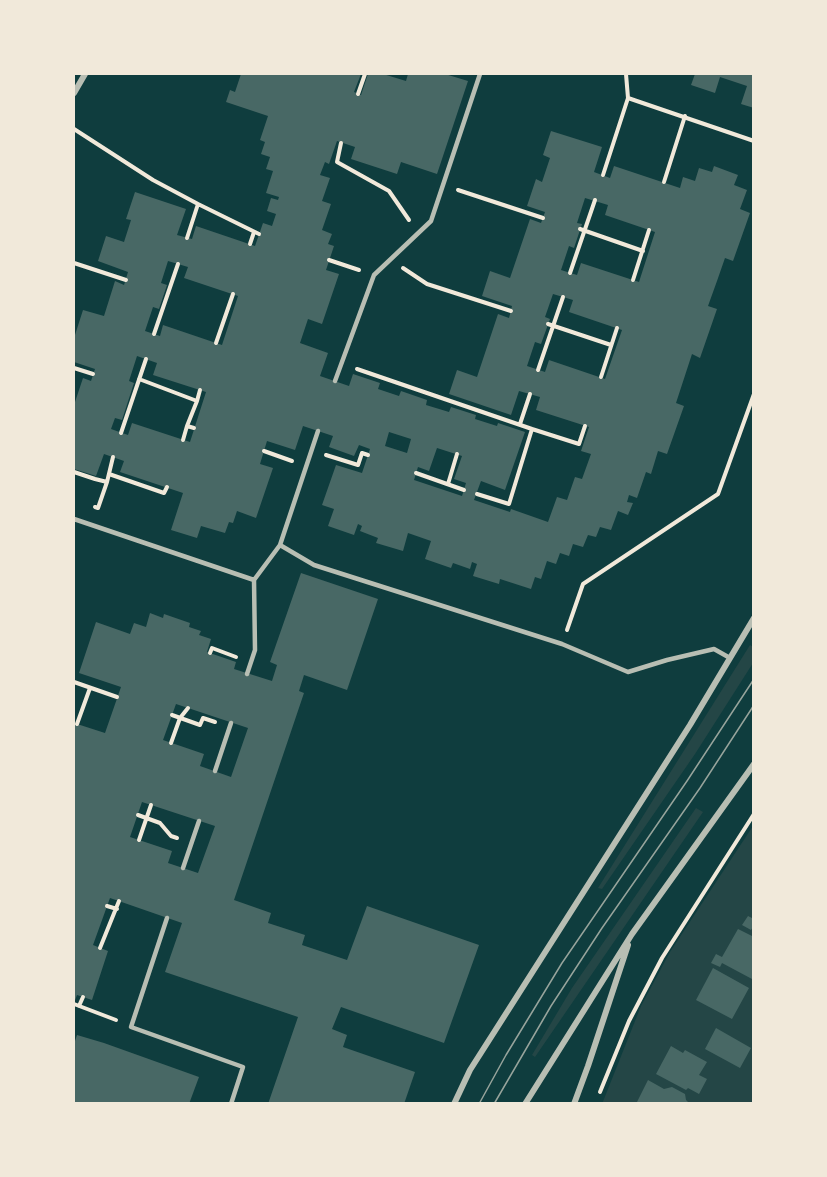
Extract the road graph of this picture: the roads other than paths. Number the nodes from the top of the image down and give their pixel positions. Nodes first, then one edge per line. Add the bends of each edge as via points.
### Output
1 (85, 74) edge
2 (480, 74) edge
3 (74, 93) edge
4 (335, 381) dead end
5 (318, 431) dead end
6 (74, 519) edge
7 (280, 544) junction
8 (254, 580) junction
9 (753, 618) edge
10 (730, 658) junction
11 (247, 674) dead end
12 (231, 723) dead end
13 (753, 764) edge
14 (215, 771) dead end
15 (199, 821) dead end
16 (183, 868) dead end
17 (167, 918) dead end
18 (632, 934) junction
19 (231, 1104) edge
20 (454, 1104) edge
21 (525, 1104) edge
22 (574, 1104) edge

1 - 3 street
2 - 4 lane via 431,221 374,275
5 - 7 lane
6 - 8 lane
7 - 8 lane
7 - 10 lane via 314,565 562,644 628,672 714,649
8 - 11 lane via 255,650
9 - 10 street
10 - 20 street via 470,1070
12 - 14 lane
13 - 18 street
15 - 16 lane
17 - 19 lane via 131,1027 243,1067
18 - 21 street
18 - 22 street

